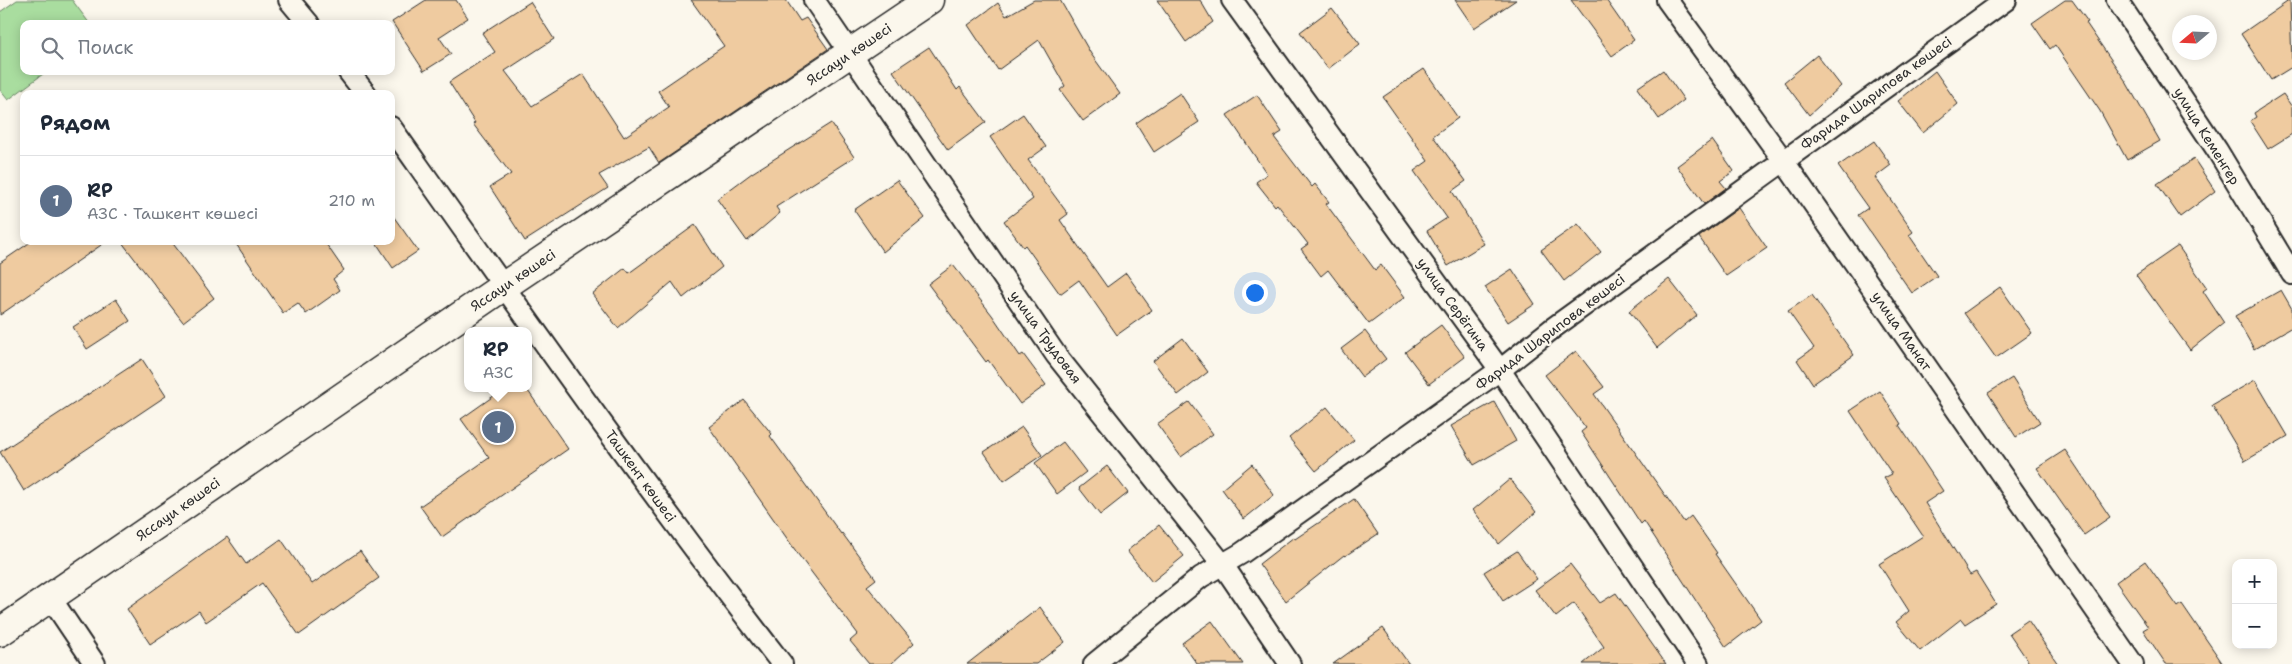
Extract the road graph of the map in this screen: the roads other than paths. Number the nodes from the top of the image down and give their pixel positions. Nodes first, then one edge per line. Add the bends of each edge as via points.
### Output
1 (289, 0) edge
2 (814, 0) edge
3 (929, 0) edge
4 (1232, 0) edge
5 (1667, 0) edge
6 (2006, 0) edge
7 (2117, 0) edge
8 (305, 20) edge
9 (850, 53) junction
10 (351, 75) edge
11 (363, 90) edge
12 (395, 132) edge
13 (1783, 160) junction
14 (2292, 274) edge
15 (504, 286) junction
16 (1500, 370) junction
17 (1223, 565) junction
18 (50, 598) junction
19 (0, 632) edge
20 (95, 664) edge
21 (782, 664) edge
22 (1094, 664) edge
23 (1290, 664) edge
24 (1698, 664) edge
25 (2133, 664) edge

1 - 8 street
2 - 9 street, улица Трудовая
3 - 9 main road, Яссауи көшесі
4 - 16 street, улица Серёгина
5 - 13 street, улица Манат
6 - 13 street, Фарида Шарипова көшесі
7 - 14 street, улица Кеменгер via 2217,150
9 - 15 main road, Яссауи көшесі
9 - 17 street, улица Трудовая via 1056,355
10 - 11 street
12 - 15 street, Ташкент көшесі
13 - 16 street, Фарида Шарипова көшесі
13 - 25 street, улица Манат
15 - 18 main road, Яссауи көшесі
15 - 21 street, Ташкент көшесі via 704,563
16 - 17 street, Фарида Шарипова көшесі
16 - 24 street, улица Серёгина
17 - 22 street, Фарида Шарипова көшесі via 1201,577
17 - 23 street, улица Трудовая
18 - 19 main road, Яссауи көшесі
18 - 20 street

